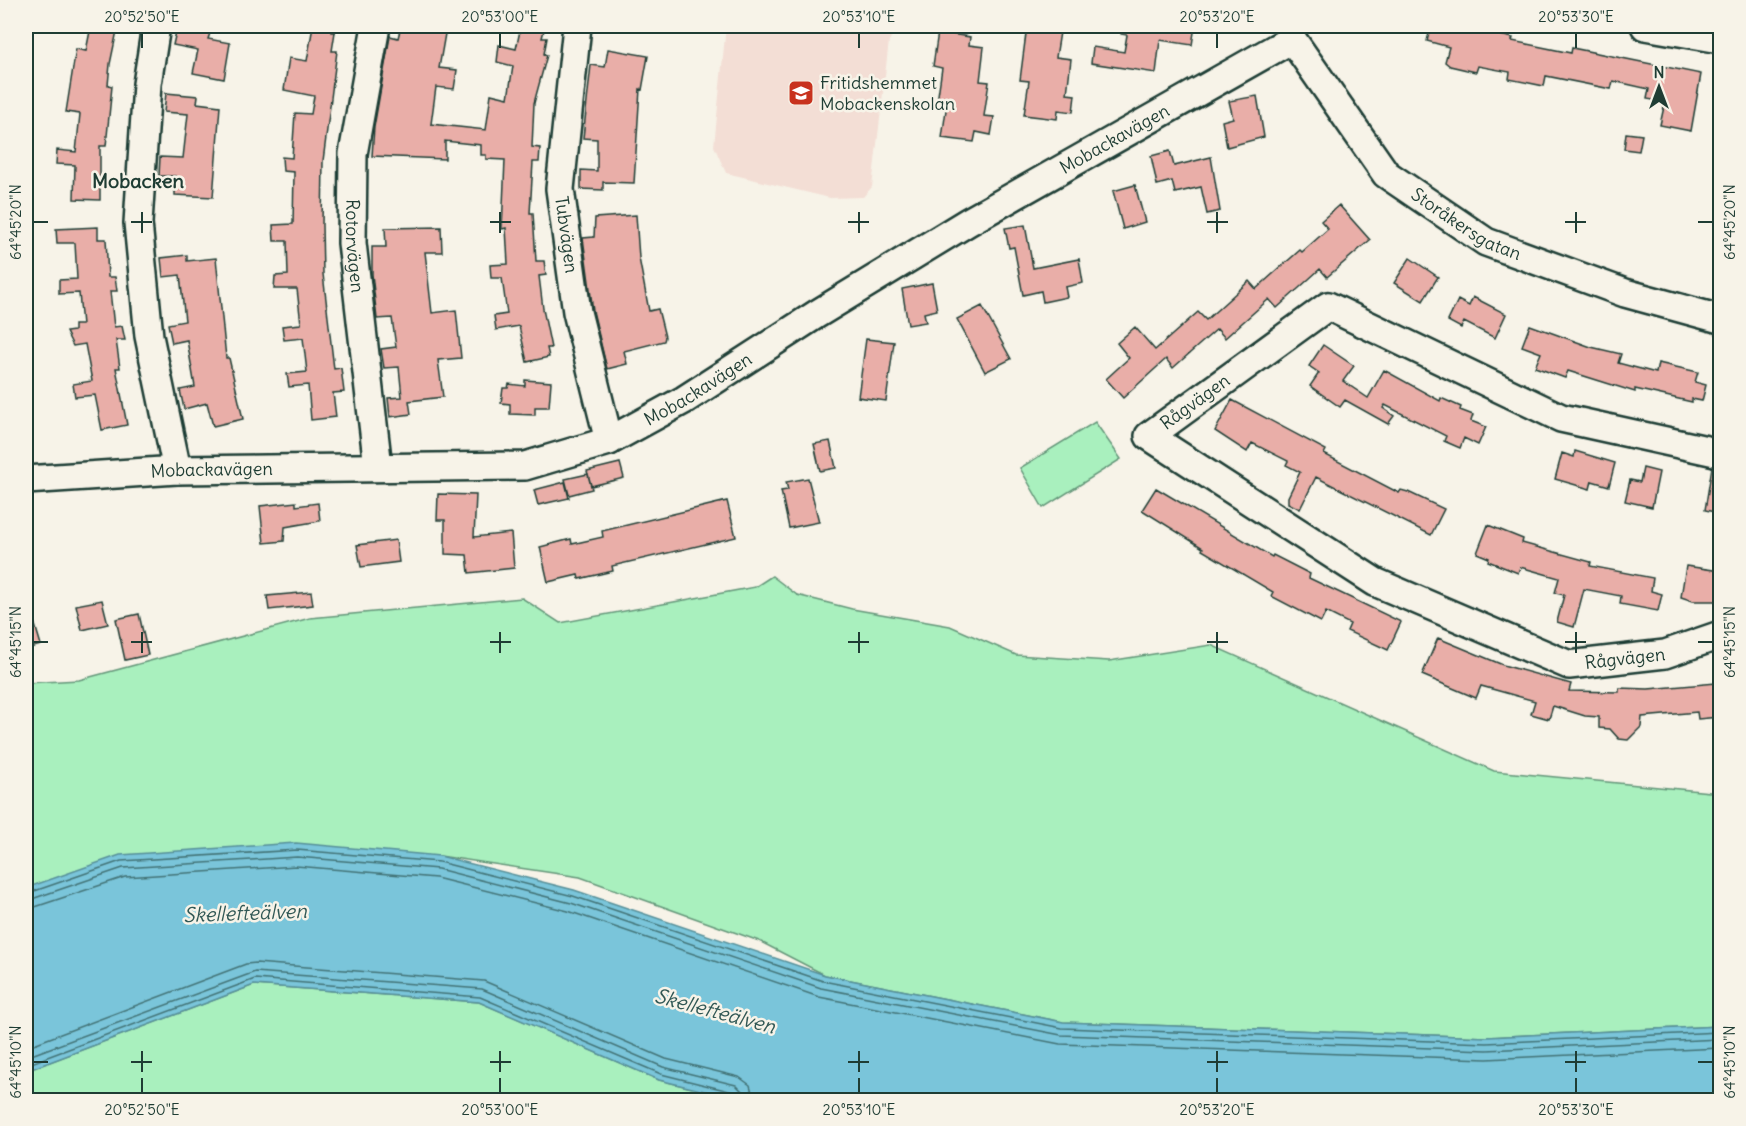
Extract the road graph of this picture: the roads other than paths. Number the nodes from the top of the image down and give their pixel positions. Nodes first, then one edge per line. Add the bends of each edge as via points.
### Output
1 (156, 26) edge
2 (376, 26) edge
3 (577, 26) edge
4 (1645, 26) edge
5 (1290, 32) edge
6 (1720, 39) edge
7 (1720, 319) edge
8 (609, 441) junction
9 (1720, 453) edge
10 (378, 467) junction
11 (177, 470) junction
12 (26, 480) edge
13 (1720, 635) edge

1 - 11 street via 147,84 138,223 149,336
2 - 10 street, Rotorvägen via 353,154 352,243
3 - 8 street, Tubvägen via 560,189 577,312
4 - 6 street
5 - 7 street, Storåkersgatan via 1386,174 1486,242 1625,293
5 - 8 street, Mobackavägen via 968,222 684,400
8 - 10 street, Mobackavägen via 525,466
9 - 13 street, Rågvägen via 1561,418 1328,306 1149,435 1375,582 1569,665 1665,654
10 - 11 street, Mobackavägen
11 - 12 street, Mobackavägen

